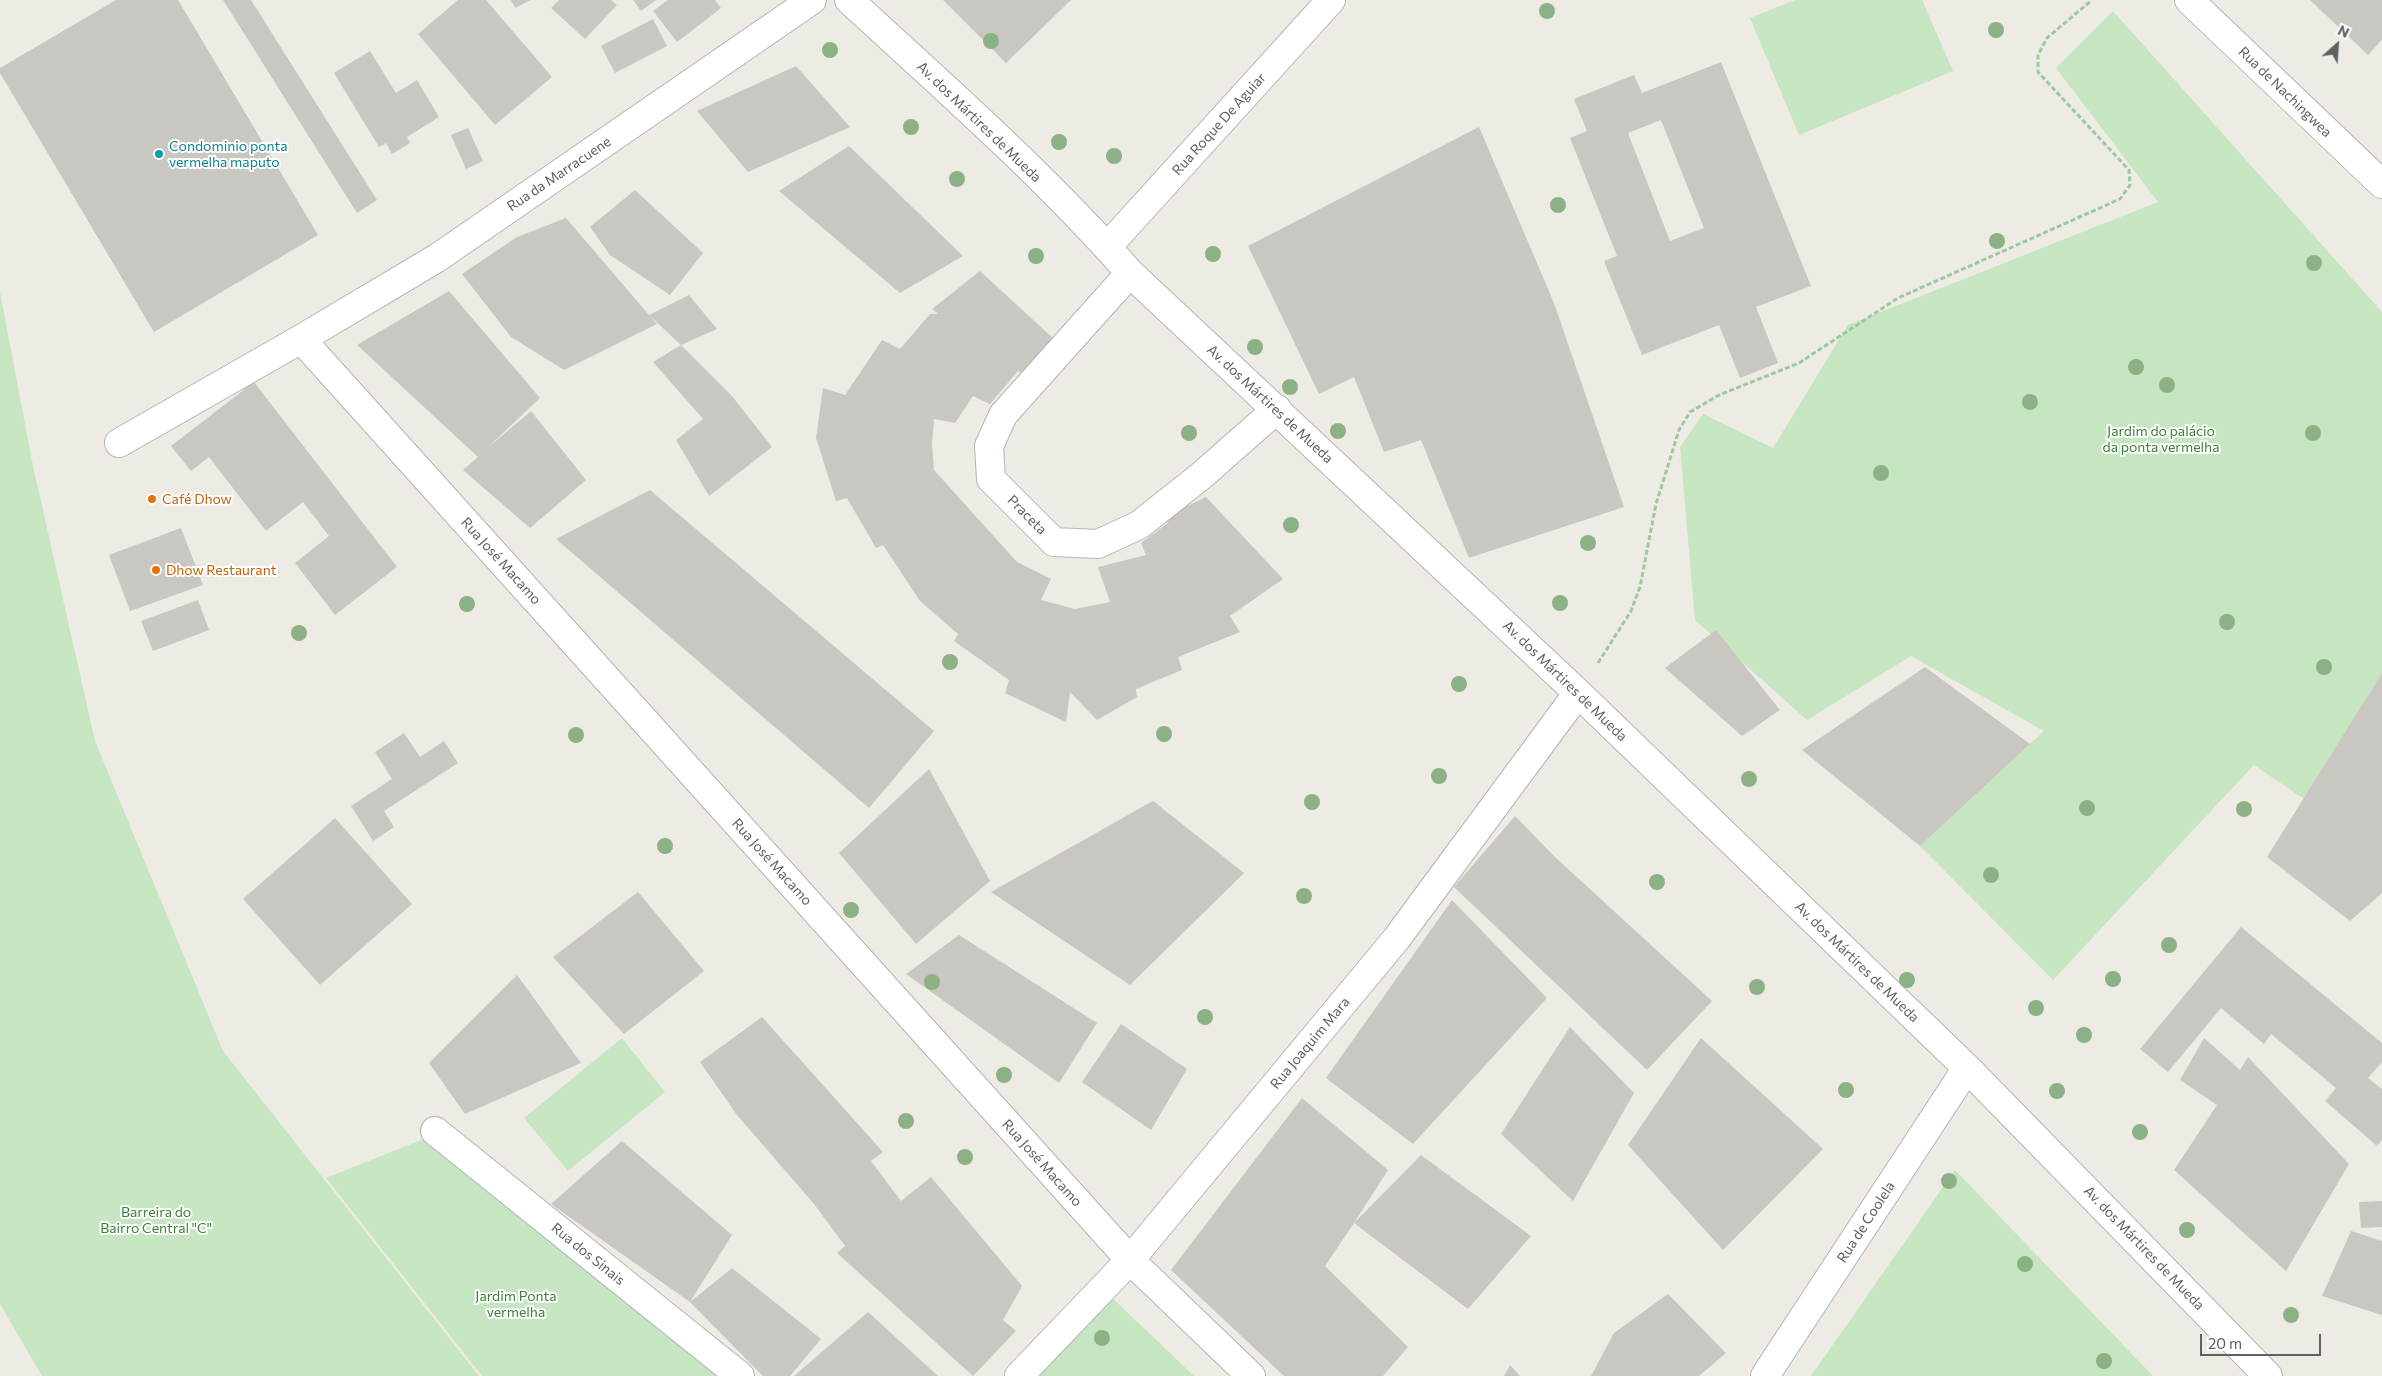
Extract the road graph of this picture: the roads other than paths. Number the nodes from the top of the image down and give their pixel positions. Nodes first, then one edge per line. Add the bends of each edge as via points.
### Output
1 (812, 0) edge
2 (849, 0) edge
3 (1331, 0) edge
4 (2189, 0) edge
5 (2382, 184) edge
6 (1107, 247) junction
7 (1130, 273) junction
8 (301, 339) junction
9 (1276, 409) junction
10 (119, 443) dead end
11 (1578, 693) junction
12 (1967, 1068) junction
13 (435, 1131) dead end
14 (1130, 1260) junction
15 (740, 1376) edge
16 (1019, 1376) edge
17 (1251, 1376) edge
18 (1764, 1376) edge
19 (2268, 1376) edge

1 - 8 street, Rua da Marracuene via 437,258
2 - 6 street, Av. dos Mártires de Mueda via 992,132
3 - 6 street, Rua Roque De Aguiar
4 - 5 street, Rua de Nachingwea
6 - 7 street, Av. dos Mártires de Mueda
7 - 9 street, Av. dos Mártires de Mueda
7 - 9 street, Praceta via 1003,415 989,446 991,479 1054,542 1098,544 1139,525 1201,476
8 - 10 street, Rua da Marracuene
8 - 14 street, Rua José Macamo
9 - 11 street, Av. dos Mártires de Mueda
11 - 12 street, Av. dos Mártires de Mueda
11 - 14 street, Rua Joaquim Mara via 1398,938
12 - 18 street, Rua de Coolela
12 - 19 street, Av. dos Mártires de Mueda
13 - 15 street, Rua dos Sinais
14 - 16 street, Rua Joaquim Mara
14 - 17 street, Rua José Macamo

